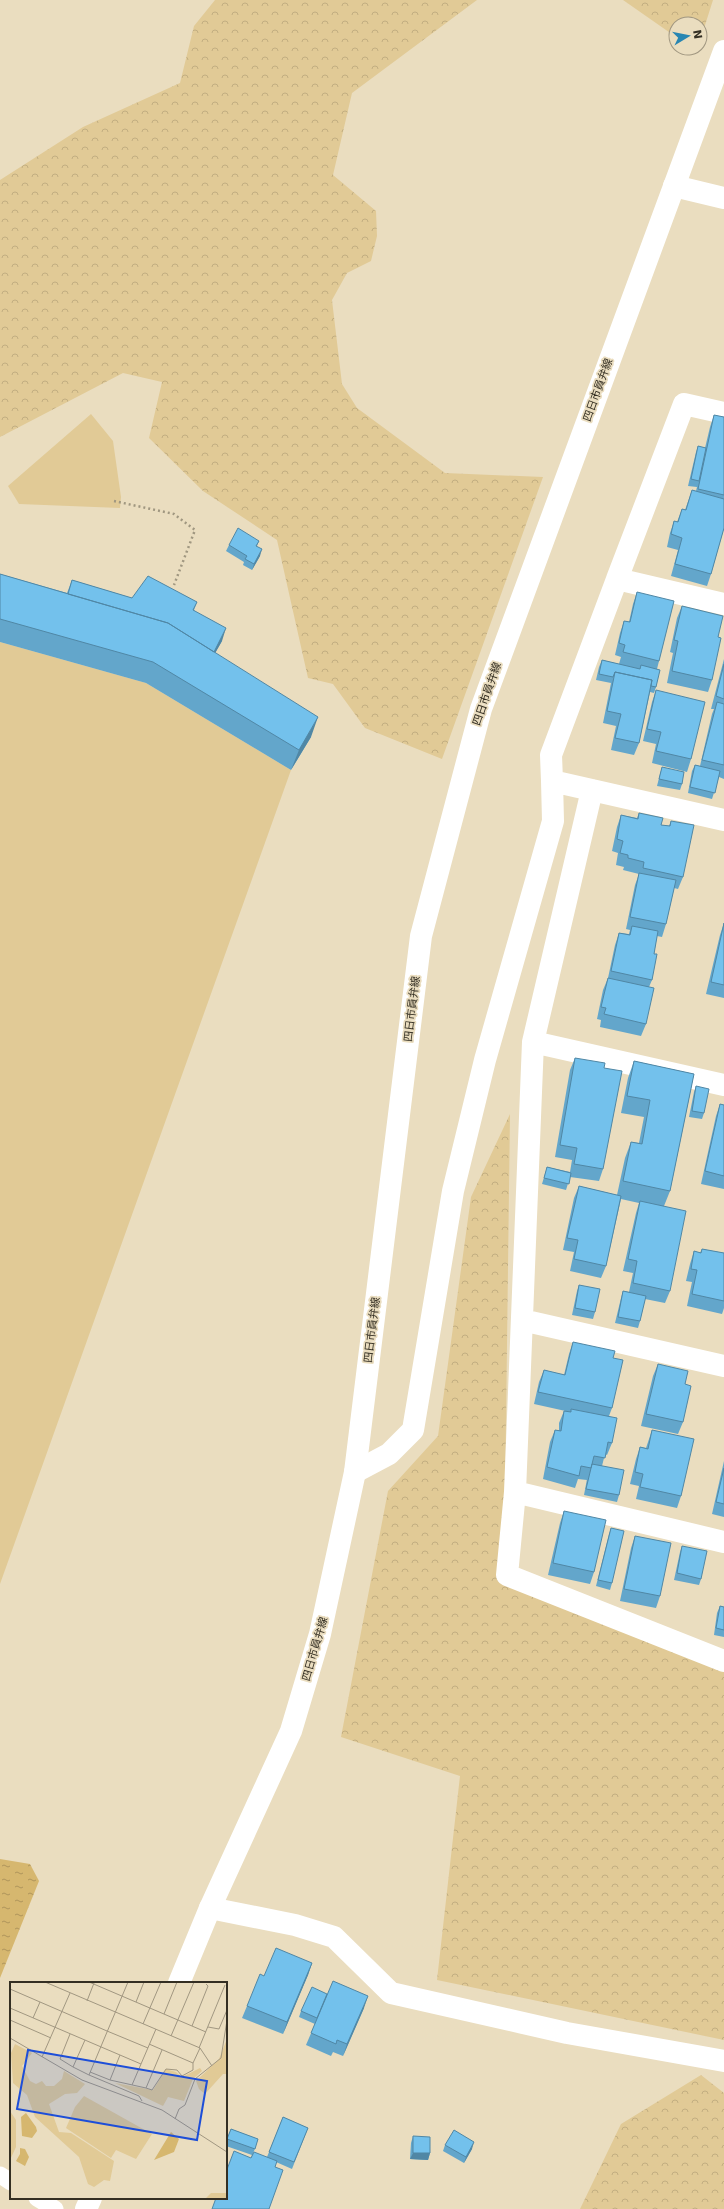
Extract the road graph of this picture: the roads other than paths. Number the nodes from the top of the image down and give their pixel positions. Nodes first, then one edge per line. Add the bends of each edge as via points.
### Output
1 (724, 51) edge
2 (674, 186) junction
3 (724, 198) edge
4 (724, 413) edge
5 (616, 579) junction
6 (724, 604) edge
7 (552, 781) junction
8 (592, 790) junction
9 (724, 820) edge
10 (533, 1042) junction
11 (724, 1085) edge
12 (522, 1320) junction
13 (724, 1366) edge
14 (355, 1472) junction
15 (515, 1492) junction
16 (724, 1542) edge
17 (724, 1661) edge
18 (210, 1908) junction
19 (179, 1982) edge
20 (724, 2061) edge
21 (0, 2175) edge
22 (10, 2181) edge
23 (39, 2199) edge
24 (91, 2199) edge
25 (55, 2209) edge
26 (86, 2209) edge

1 - 2 street, 四日市員弁線
2 - 3 street
2 - 14 street, 四日市員弁線 via 481,709 421,936
4 - 5 street via 684,404
5 - 6 street
5 - 7 street via 551,755
7 - 8 street
7 - 14 street via 553,821 485,1060 453,1191 413,1430 389,1454
8 - 9 street
8 - 10 street
10 - 11 street
10 - 12 street
12 - 13 street
12 - 15 street
14 - 18 street, 四日市員弁線 via 320,1634 291,1731
15 - 16 street
15 - 17 street via 507,1574
18 - 19 street, 四日市員弁線
18 - 20 street via 295,1925 334,1936 391,1993 567,2033
21 - 22 lane
23 - 25 lane
24 - 26 street

